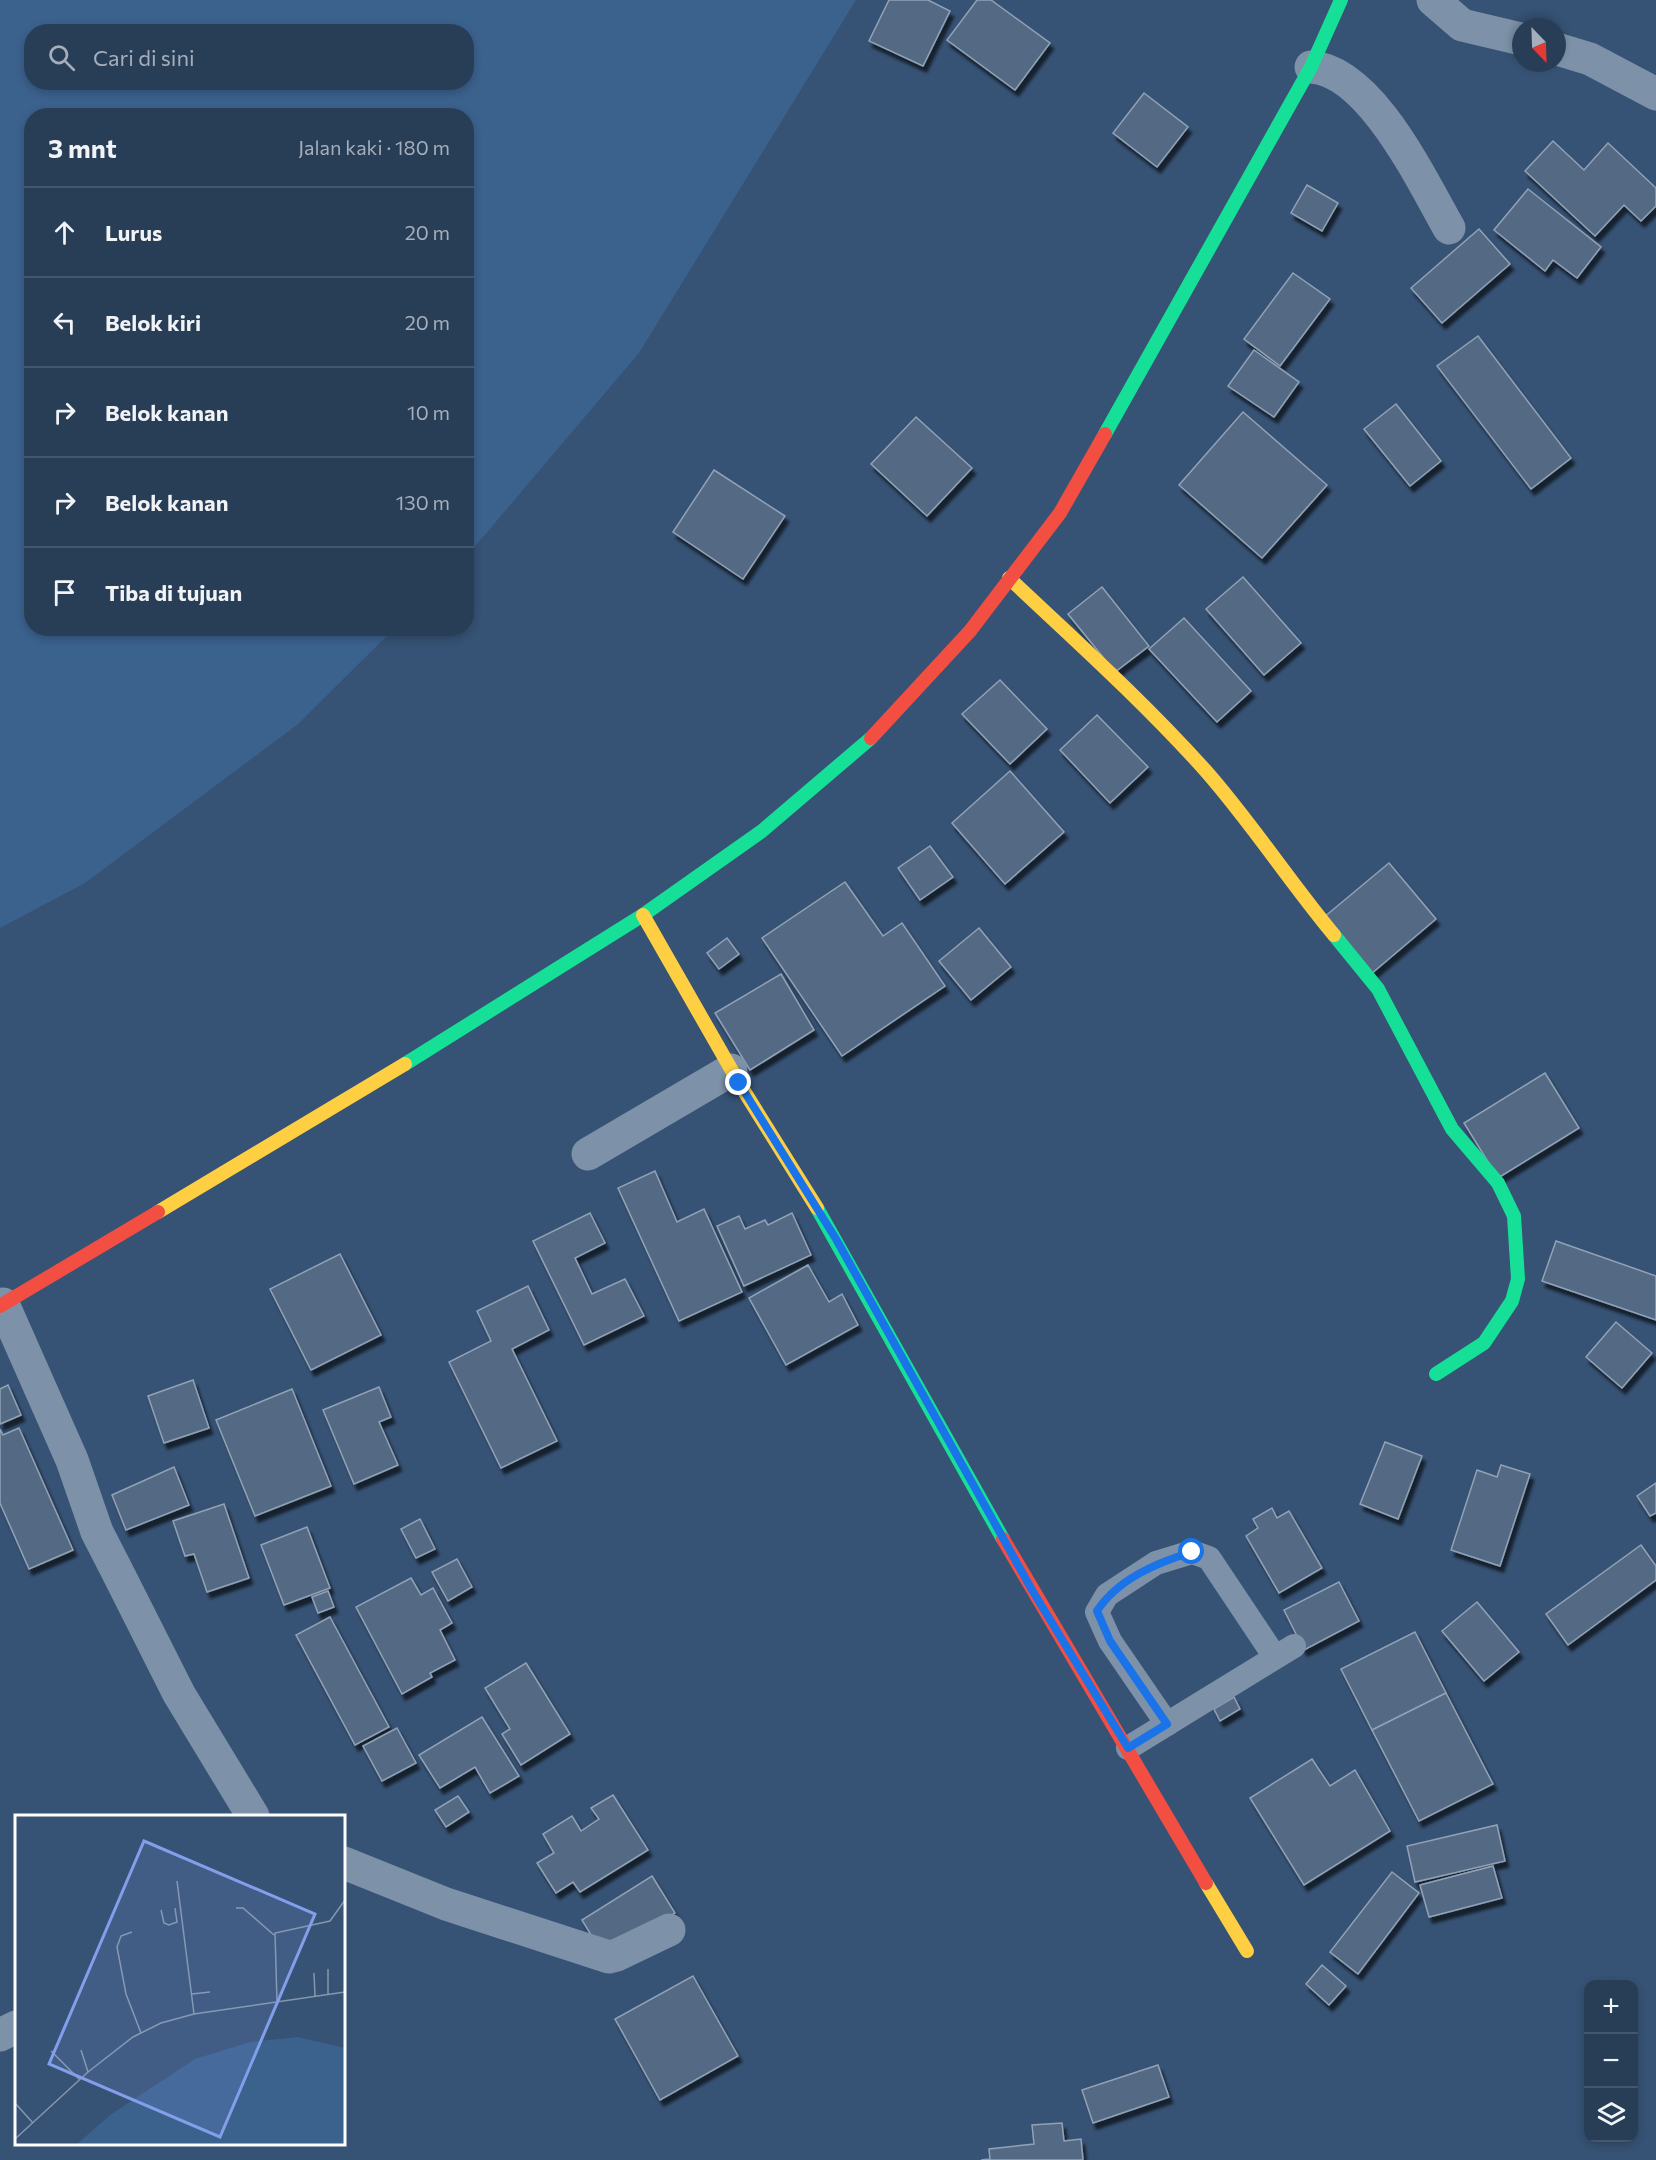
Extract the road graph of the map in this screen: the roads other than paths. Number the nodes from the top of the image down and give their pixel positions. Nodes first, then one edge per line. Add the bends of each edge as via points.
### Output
1 (1341, 0) edge
2 (1433, 0) edge
3 (1512, 37) edge
4 (1566, 52) edge
5 (1311, 67) junction
6 (1656, 94) edge
7 (1449, 228) dead end
8 (1009, 578) junction
9 (643, 915) junction
10 (731, 1070) junction
11 (588, 1154) dead end
12 (2, 1305) edge
13 (1436, 1374) dead end
14 (1167, 1724) junction
15 (1128, 1748) junction
16 (252, 1815) edge
17 (345, 1863) edge
18 (669, 1930) dead end
19 (1247, 1951) dead end
20 (15, 2028) edge
21 (0, 2035) edge

1 - 5 main road
2 - 3 street via 1462,25
4 - 6 street via 1590,59
5 - 7 street via 1327,68 1354,87 1388,123
5 - 8 main road via 1060,513
8 - 9 main road via 970,631 881,730 762,831
8 - 13 main road via 1204,769 1269,848 1308,904 1378,989 1452,1129 1509,1201 1514,1216 1518,1279 1512,1301 1484,1343
9 - 10 main road
9 - 12 main road via 364,1089
10 - 11 street
10 - 15 main road via 836,1239 1026,1580
12 - 16 street via 72,1460 97,1532 179,1694
14 - 14 lane via 1110,1641 1097,1611 1107,1595 1156,1563 1192,1552 1209,1558 1284,1651
14 - 15 lane
15 - 19 main road
17 - 18 street via 446,1904 609,1957
20 - 21 street

